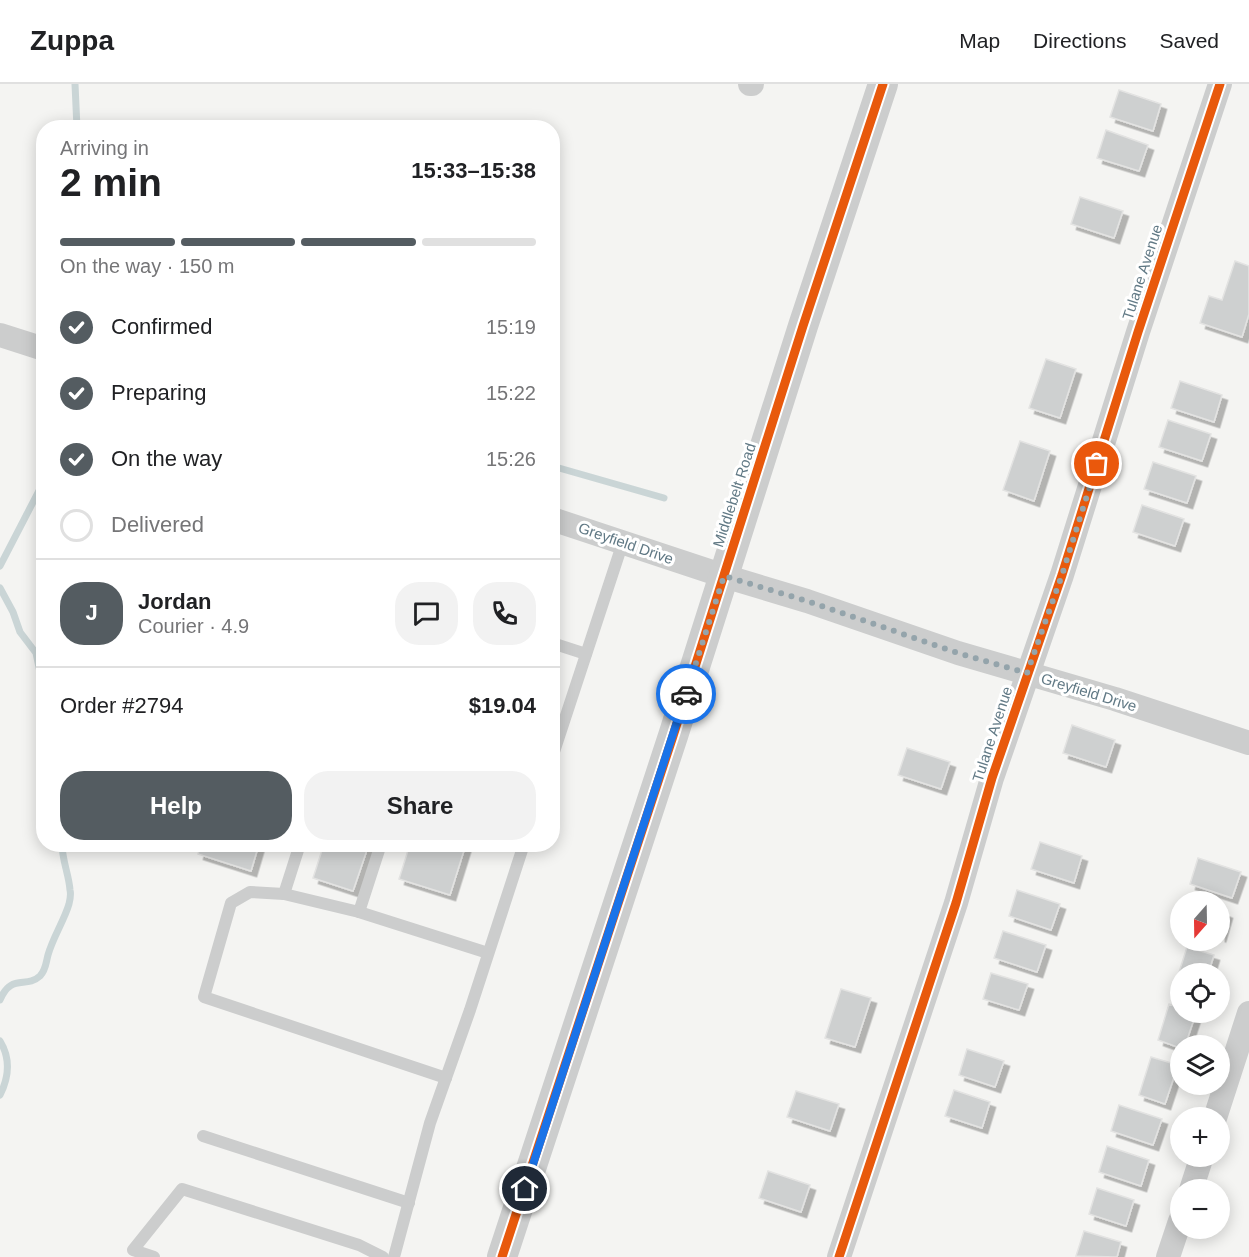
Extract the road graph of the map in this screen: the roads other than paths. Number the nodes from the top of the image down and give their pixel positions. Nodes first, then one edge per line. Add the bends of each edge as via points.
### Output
1 (883, 84) edge
2 (1220, 84) edge
3 (0, 335) edge
4 (36, 346) edge
5 (560, 522) edge
6 (623, 542) junction
7 (724, 576) junction
8 (560, 646) edge
9 (586, 654) junction
10 (1027, 673) junction
11 (560, 734) edge
12 (1249, 743) edge
13 (297, 852) edge
14 (378, 852) edge
15 (521, 852) edge
16 (284, 894) junction
17 (358, 912) junction
18 (488, 953) junction
19 (1249, 1013) edge
20 (446, 1078) junction
21 (1219, 1107) edge
22 (202, 1136) dead end
23 (409, 1203) junction
24 (1174, 1239) edge
25 (154, 1257) edge
26 (383, 1257) edge
27 (394, 1257) edge
28 (502, 1257) edge
29 (839, 1257) edge
30 (1168, 1257) edge

1 - 7 street, Middlebelt Road
2 - 10 street, Tulane Avenue
3 - 4 street
5 - 6 street, Greyfield Drive
6 - 7 street, Greyfield Drive
6 - 9 lane
7 - 10 street, Greyfield Drive
7 - 28 street, Middlebelt Road
8 - 9 lane
9 - 11 lane
10 - 12 street, Greyfield Drive
10 - 29 street, Tulane Avenue
13 - 16 lane
14 - 17 lane
15 - 18 lane
16 - 17 lane
16 - 20 lane via 250,892 231,903 204,997
17 - 18 lane
18 - 20 lane
19 - 21 street
20 - 23 lane
22 - 23 lane
23 - 27 lane
24 - 30 street
25 - 26 lane via 133,1250 182,1189 359,1245

